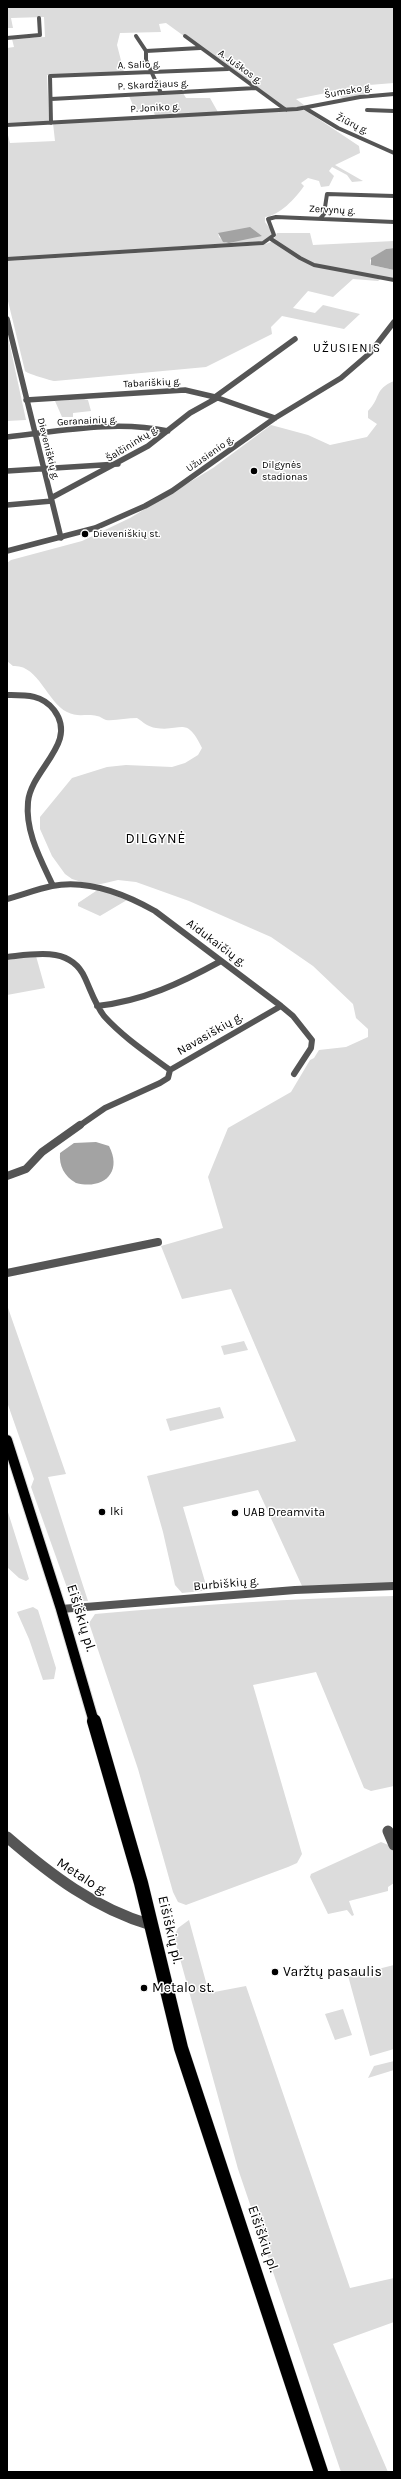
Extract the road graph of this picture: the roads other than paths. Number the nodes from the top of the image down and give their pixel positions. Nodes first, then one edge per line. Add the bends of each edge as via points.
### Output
1 (39, 18) dead end
2 (136, 36) dead end
3 (184, 36) dead end
4 (7, 38) edge
5 (200, 48) junction
6 (146, 51) junction
7 (228, 69) junction
8 (153, 73) junction
9 (256, 88) junction
10 (161, 93) junction
11 (394, 94) edge
12 (51, 99) junction
13 (305, 108) junction
14 (286, 110) junction
15 (367, 110) dead end
16 (394, 111) edge
17 (51, 123) junction
18 (7, 125) edge
19 (394, 149) edge
20 (388, 151) junction
21 (394, 153) edge
22 (393, 195) edge
23 (320, 219) junction
24 (394, 222) edge
25 (272, 238) junction
26 (7, 259) edge
27 (394, 280) edge
28 (7, 319) edge
29 (394, 322) edge
30 (295, 339) dead end
31 (216, 397) junction
32 (26, 400) junction
33 (275, 418) junction
34 (168, 431) junction
35 (34, 434) junction
36 (7, 437) edge
37 (118, 464) junction
38 (43, 469) junction
39 (7, 471) edge
40 (51, 499) junction
41 (7, 505) edge
42 (61, 538) junction
43 (7, 551) edge
44 (7, 695) edge
45 (53, 886) junction
46 (7, 899) edge
47 (7, 957) edge
48 (221, 961) junction
49 (97, 1006) junction
50 (281, 1006) junction
51 (170, 1070) junction
52 (294, 1074) dead end
53 (7, 1176) edge
54 (158, 1242) dead end
55 (7, 1273) edge
56 (7, 1440) edge
57 (394, 1586) edge
58 (61, 1609) junction
59 (388, 1831) dead end
60 (7, 1837) edge
61 (394, 1845) edge
62 (151, 1925) junction
63 (321, 2472) edge

1 - 4 street via 41,35
2 - 6 street
3 - 5 street, A. Juškos g.
5 - 6 street
5 - 7 street, A. Juškos g.
6 - 8 street via 146,60
7 - 8 street, A. Salio g.
7 - 9 street, A. Juškos g.
8 - 10 street
8 - 12 street, A. Salio g. via 50,76
9 - 10 street, P. Skardžiaus g.
9 - 14 street, A. Juškos g.
10 - 12 street, P. Skardžiaus g.
11 - 13 street, Šumsko g. via 360,97
12 - 17 street
13 - 14 street, P. Joniko g.
13 - 20 street, Žiūrų g. via 338,128
14 - 17 street, P. Joniko g.
15 - 16 street
17 - 18 street, P. Joniko g.
19 - 20 street
20 - 21 street, Žiūrų g.
22 - 23 street via 327,194 324,214
23 - 24 street, Zervynų g.
23 - 25 street, Zervynų g. via 269,218 267,221 275,232
25 - 26 street via 251,244
25 - 27 street via 288,253 305,261
28 - 32 street, Dieveniškių g.
29 - 33 street, Užusienio g. via 370,353 356,366 328,387
30 - 31 street, Šalčininkų g.
31 - 32 street, Tabariškių g. via 174,390
31 - 33 street, Tabariškių g.
31 - 34 street, Šalčininkų g.
32 - 35 street, Dieveniškių g.
33 - 42 street, Užusienio g. via 172,491 118,518
34 - 35 street, Geranainių g. via 150,427 83,429
34 - 37 street, Šalčininkų g.
35 - 36 street, Geranainių g.
35 - 38 street, Dieveniškių g.
37 - 38 street
37 - 40 street, Šalčininkų g.
38 - 39 street
38 - 40 street, Dieveniškių g.
40 - 41 street, Šalčininkų g.
40 - 42 street, Dieveniškių g.
42 - 43 street, Užusienio g.
44 - 45 street via 41,698 54,709 60,720 61,740 36,775 28,807 37,852
45 - 46 street, Aidukaičių g.
45 - 48 street, Aidukaičių g. via 85,886 105,889 128,897 155,912
47 - 49 street, Navasiškių g. via 56,953 70,958 81,970
48 - 49 street via 147,998 123,1004
48 - 50 street, Aidukaičių g.
49 - 51 street, Navasiškių g. via 115,1026
50 - 51 street, Navasiškių g.
50 - 52 street, Aidukaičių g. via 293,1016 312,1040 311,1048
51 - 53 street via 168,1078 105,1108 42,1152 26,1169
54 - 55 street
56 - 58 main road, Eišiškių pl.
57 - 58 street, Burbiškių g. via 295,1590
58 - 62 main road, Eišiškių pl.
59 - 61 street
60 - 62 street, Metalo g. via 85,1899 124,1918
62 - 63 main road, Eišiškių pl. via 181,2048

